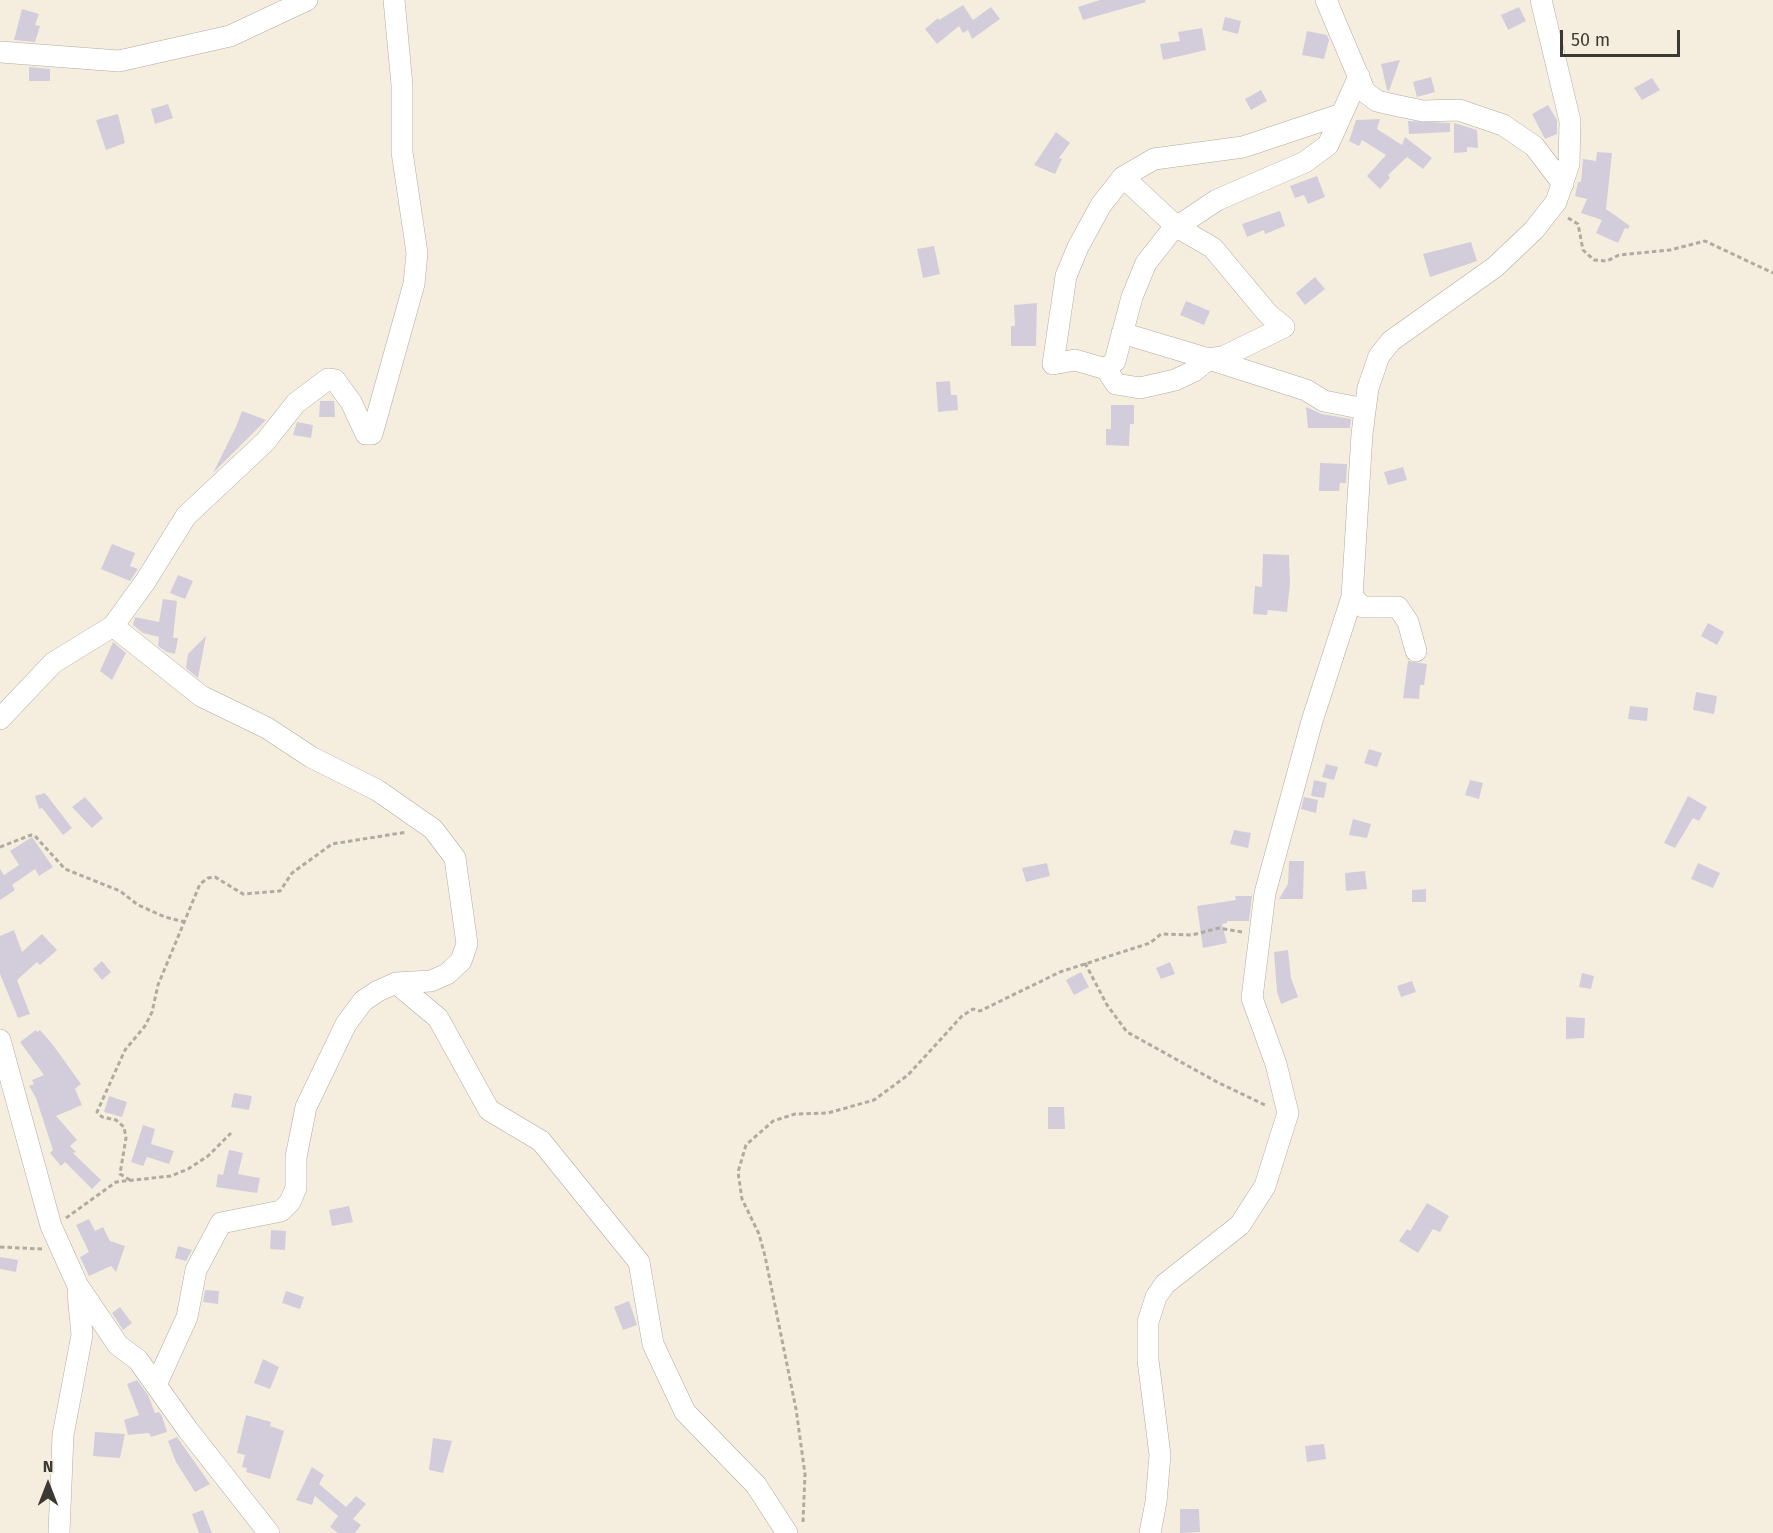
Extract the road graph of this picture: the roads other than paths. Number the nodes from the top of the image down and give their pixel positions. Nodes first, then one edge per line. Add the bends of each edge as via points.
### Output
1 (307, 0) edge
2 (394, 0) edge
3 (1326, 0) edge
4 (1541, 0) edge
5 (0, 52) edge
6 (1359, 76) junction
7 (1342, 114) junction
8 (1123, 177) junction
9 (1560, 193) junction
10 (1177, 227) junction
11 (1122, 333) junction
12 (1209, 359) junction
13 (1106, 369) junction
14 (1365, 409) junction
15 (1352, 597) junction
16 (113, 626) junction
17 (1416, 651) dead end
18 (0, 719) edge
19 (396, 983) junction
20 (0, 1040) edge
21 (78, 1286) junction
22 (156, 1385) junction
23 (795, 1529) edge
24 (59, 1533) edge
25 (269, 1533) edge
26 (1150, 1533) edge

1 - 5 street via 230,36 119,61
2 - 16 street via 402,85 402,152 417,253 414,284 372,434 366,434 340,384 328,379 296,403 265,442 186,516 146,582
3 - 6 street
4 - 9 street via 1570,121 1569,164
6 - 7 street
6 - 9 street via 1365,92 1377,101 1422,111 1459,110 1503,125 1534,146
7 - 8 street via 1243,147 1154,159
7 - 10 street via 1328,145 1305,162 1217,200
8 - 10 street
8 - 13 street via 1101,205 1066,276 1053,364 1075,360
9 - 14 street via 1534,230 1495,267 1391,341 1379,356
10 - 11 street via 1146,263
10 - 12 street via 1213,248 1268,314 1284,327 1225,356
11 - 12 street
11 - 13 street via 1115,361
12 - 13 street via 1175,380 1140,388 1116,384
12 - 14 street via 1306,390 1323,401
14 - 15 street
15 - 17 street via 1363,607 1398,607 1408,622
15 - 26 street via 1312,721 1265,894 1252,998 1276,1064 1288,1113 1265,1186 1240,1225 1166,1284 1148,1322 1148,1360 1160,1455
16 - 18 street via 53,663
16 - 19 street via 201,696 377,790 433,830 455,858 467,944 461,961 447,974 431,981
19 - 22 street via 363,1001 346,1024 306,1107 296,1157 296,1188 290,1202 281,1211 221,1223 196,1270 187,1317
19 - 23 street via 438,1018 489,1110 542,1141 639,1262 653,1344 685,1412
20 - 21 street via 51,1226
21 - 22 street via 118,1345 138,1360
21 - 24 street via 82,1335 63,1435
22 - 25 street

